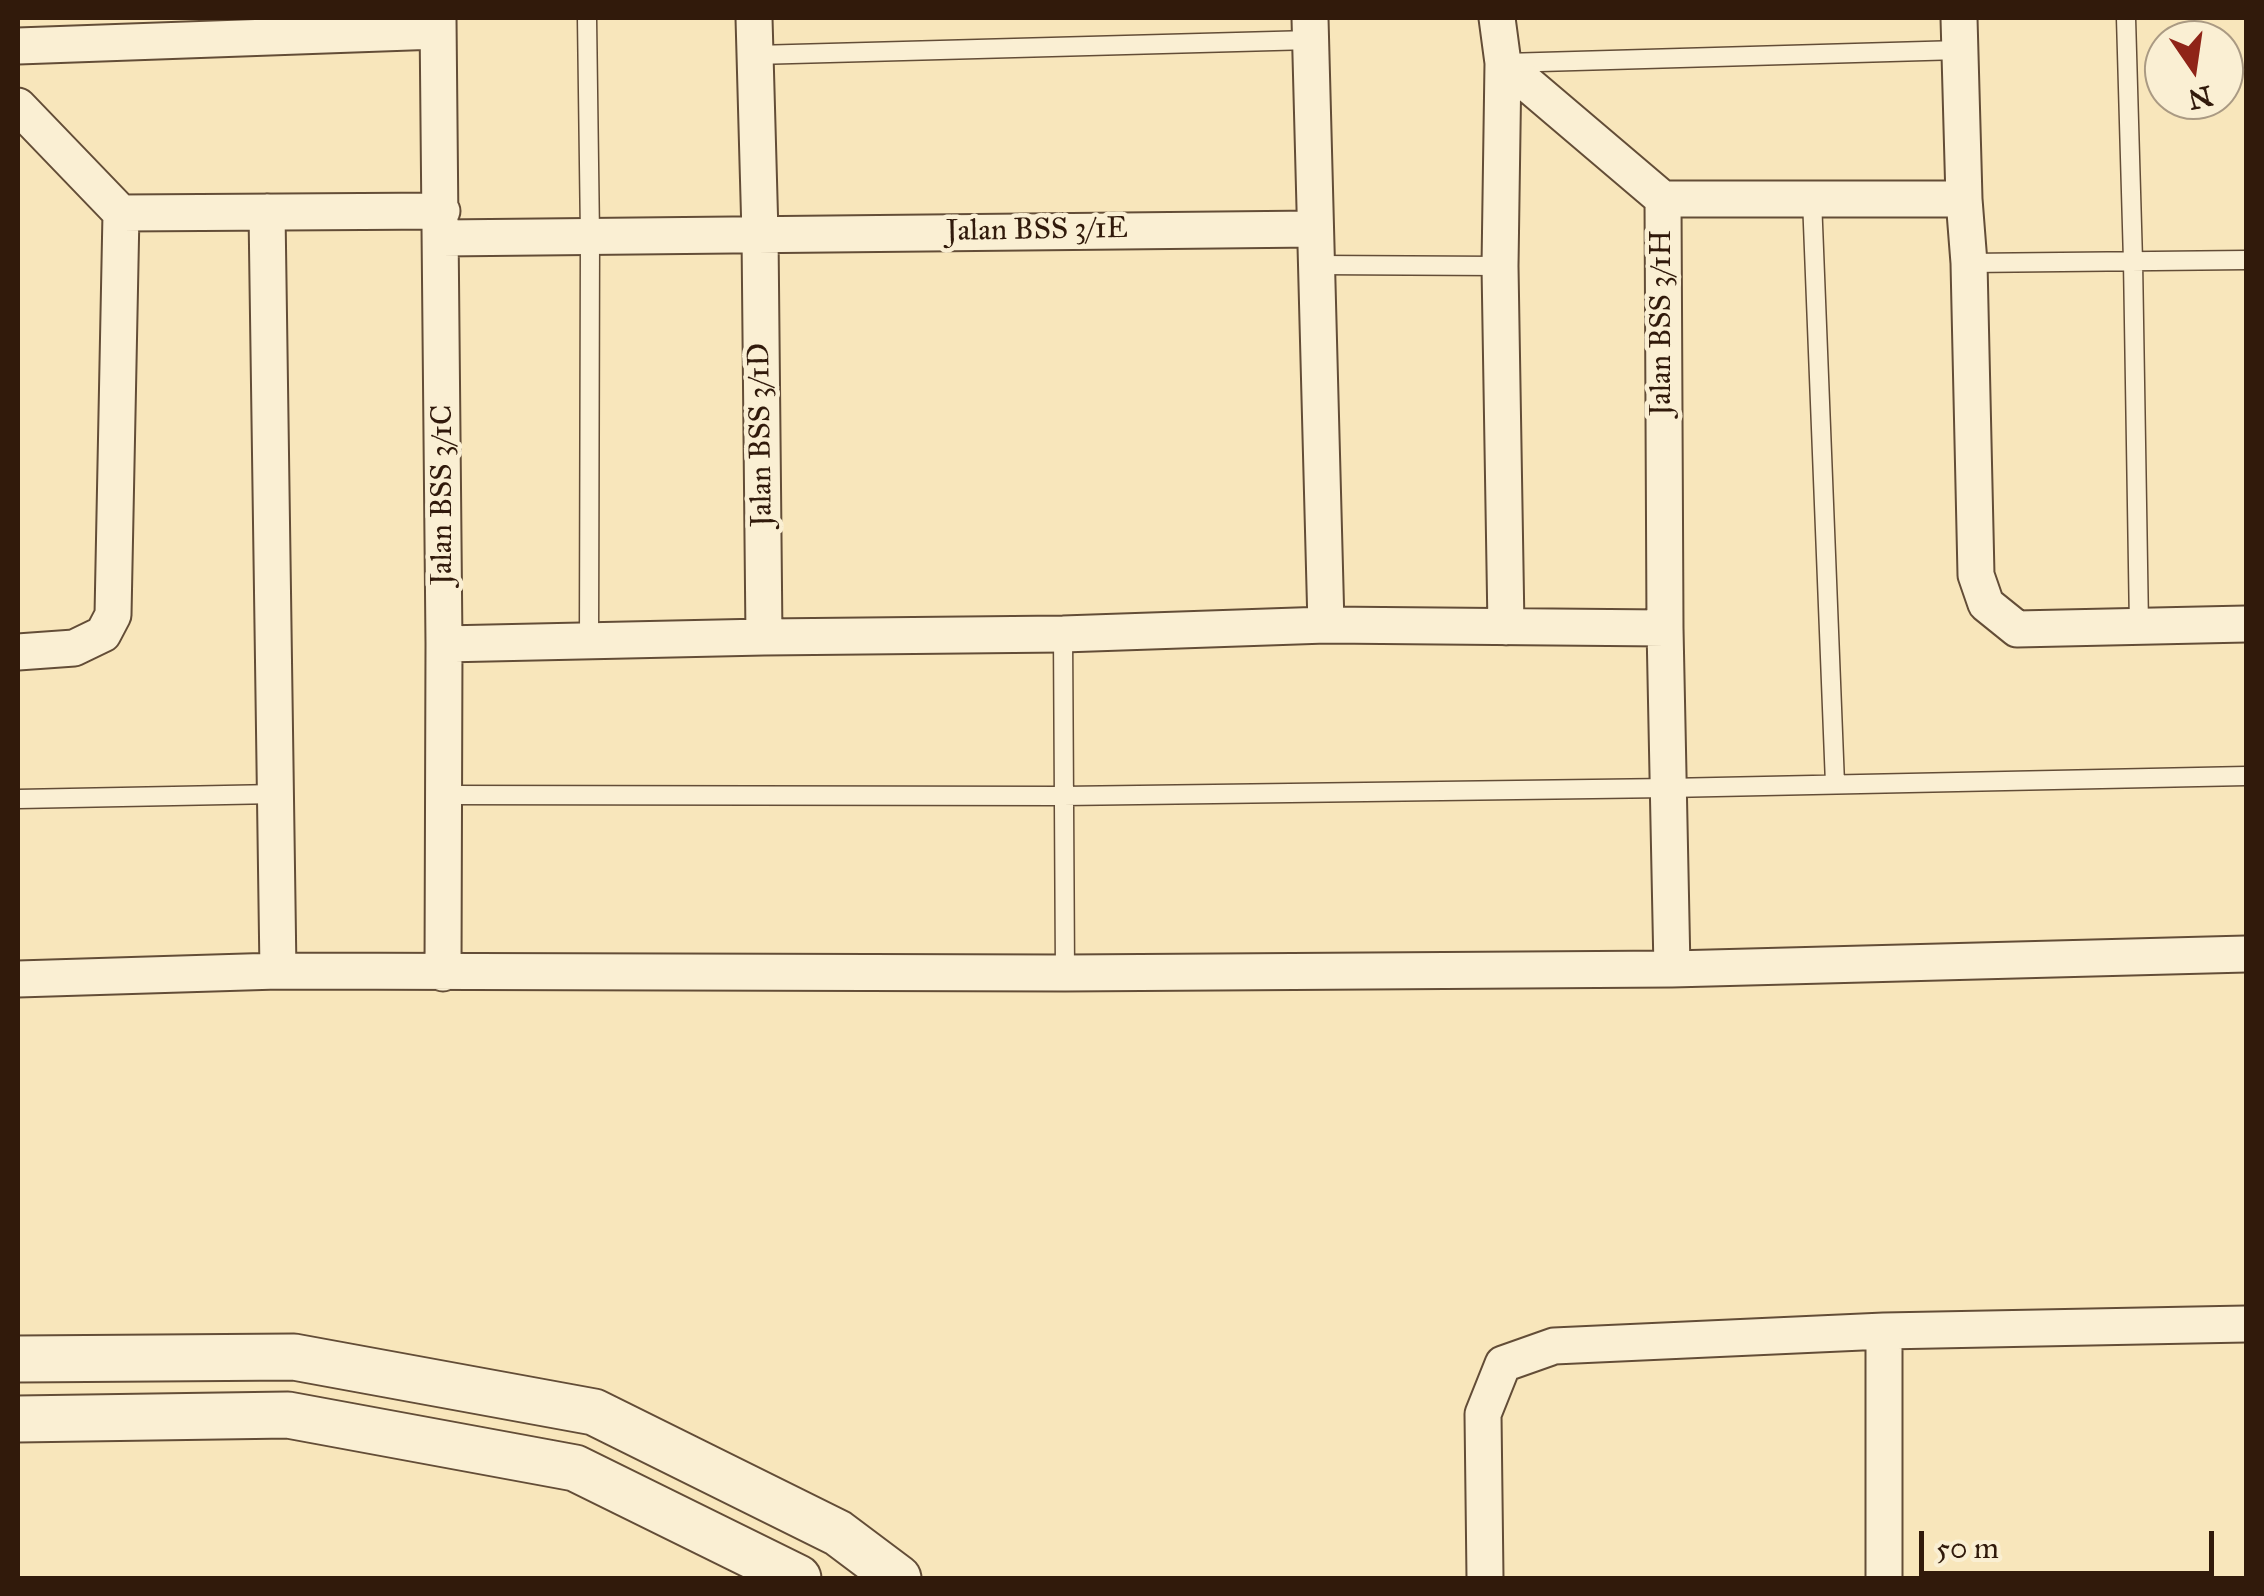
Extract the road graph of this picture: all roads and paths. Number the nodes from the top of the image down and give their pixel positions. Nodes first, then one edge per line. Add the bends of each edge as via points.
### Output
1 (587, 18) edge
2 (754, 18) edge
3 (1497, 18) edge
4 (2126, 18) edge
5 (438, 24) edge
6 (1311, 29) edge
7 (1959, 34) edge
8 (18, 46) edge
9 (755, 55) junction
10 (1503, 63) junction
11 (18, 106) edge
12 (1662, 199) junction
13 (1812, 199) junction
14 (1964, 199) junction
15 (121, 212) junction
16 (267, 212) junction
17 (442, 224) junction
18 (1315, 229) junction
19 (760, 234) junction
20 (590, 236) junction
21 (2246, 260) edge
22 (2133, 261) junction
23 (1969, 263) junction
24 (1317, 264) junction
25 (1500, 266) junction
26 (2246, 624) edge
27 (1326, 625) junction
28 (2139, 626) junction
29 (1506, 627) junction
30 (1665, 628) junction
31 (1063, 634) junction
32 (764, 637) junction
33 (588, 641) junction
34 (444, 644) junction
35 (18, 652) edge
36 (2246, 776) edge
37 (1835, 784) junction
38 (1668, 788) junction
39 (276, 794) junction
40 (444, 795) junction
41 (1063, 796) junction
42 (18, 799) edge
43 (2246, 954) edge
44 (1672, 969) junction
45 (278, 971) junction
46 (443, 972) junction
47 (1065, 973) junction
48 (18, 979) edge
49 (2246, 1324) edge
50 (1884, 1331) junction
51 (18, 1360) edge
52 (18, 1420) edge
53 (798, 1578) edge
54 (898, 1578) edge
55 (1485, 1578) edge
56 (1884, 1578) edge

1 - 20 lane
2 - 9 street, Jalan BSS 3/1D
3 - 10 street
4 - 22 lane
5 - 8 street
5 - 17 street, Jalan BSS 3/1C
6 - 9 lane
6 - 18 street
7 - 10 lane
7 - 14 street
9 - 19 street, Jalan BSS 3/1D
10 - 12 street
10 - 25 street
11 - 15 street
12 - 13 street, Jalan BSS 3/1H
12 - 30 street, Jalan BSS 3/1H
13 - 14 street, Jalan BSS 3/1H
13 - 37 lane
14 - 23 street
15 - 16 street, Jalan BSS 3/1E
15 - 35 street via 113,615 103,634 74,648
16 - 17 street, Jalan BSS 3/1E
16 - 39 street
17 - 20 street, Jalan BSS 3/1E
17 - 34 street, Jalan BSS 3/1C
18 - 19 street, Jalan BSS 3/1E
18 - 24 street
19 - 20 street, Jalan BSS 3/1E
19 - 32 street, Jalan BSS 3/1D
20 - 33 lane
21 - 22 lane
22 - 23 lane
22 - 28 lane
23 - 28 street via 1976,575 1986,604 2017,629
24 - 25 lane
24 - 27 street
25 - 29 street
26 - 28 street
27 - 29 street
27 - 31 street
29 - 30 street
30 - 38 street, Jalan BSS 3/1H
31 - 32 street
31 - 41 lane
32 - 33 street
33 - 34 street
34 - 40 street, Jalan BSS 3/1C
36 - 37 lane
37 - 38 lane
38 - 41 lane
38 - 44 street, Jalan BSS 3/1H
39 - 42 lane
39 - 45 street
40 - 41 lane
40 - 46 street, Jalan BSS 3/1C
41 - 47 lane
43 - 44 street
44 - 47 street
45 - 46 street
45 - 48 street
46 - 47 street
49 - 50 street
50 - 55 street via 1554,1346 1503,1364 1484,1414
50 - 56 street
51 - 54 street via 294,1356 594,1412 838,1533
52 - 53 street via 288,1415 575,1468

